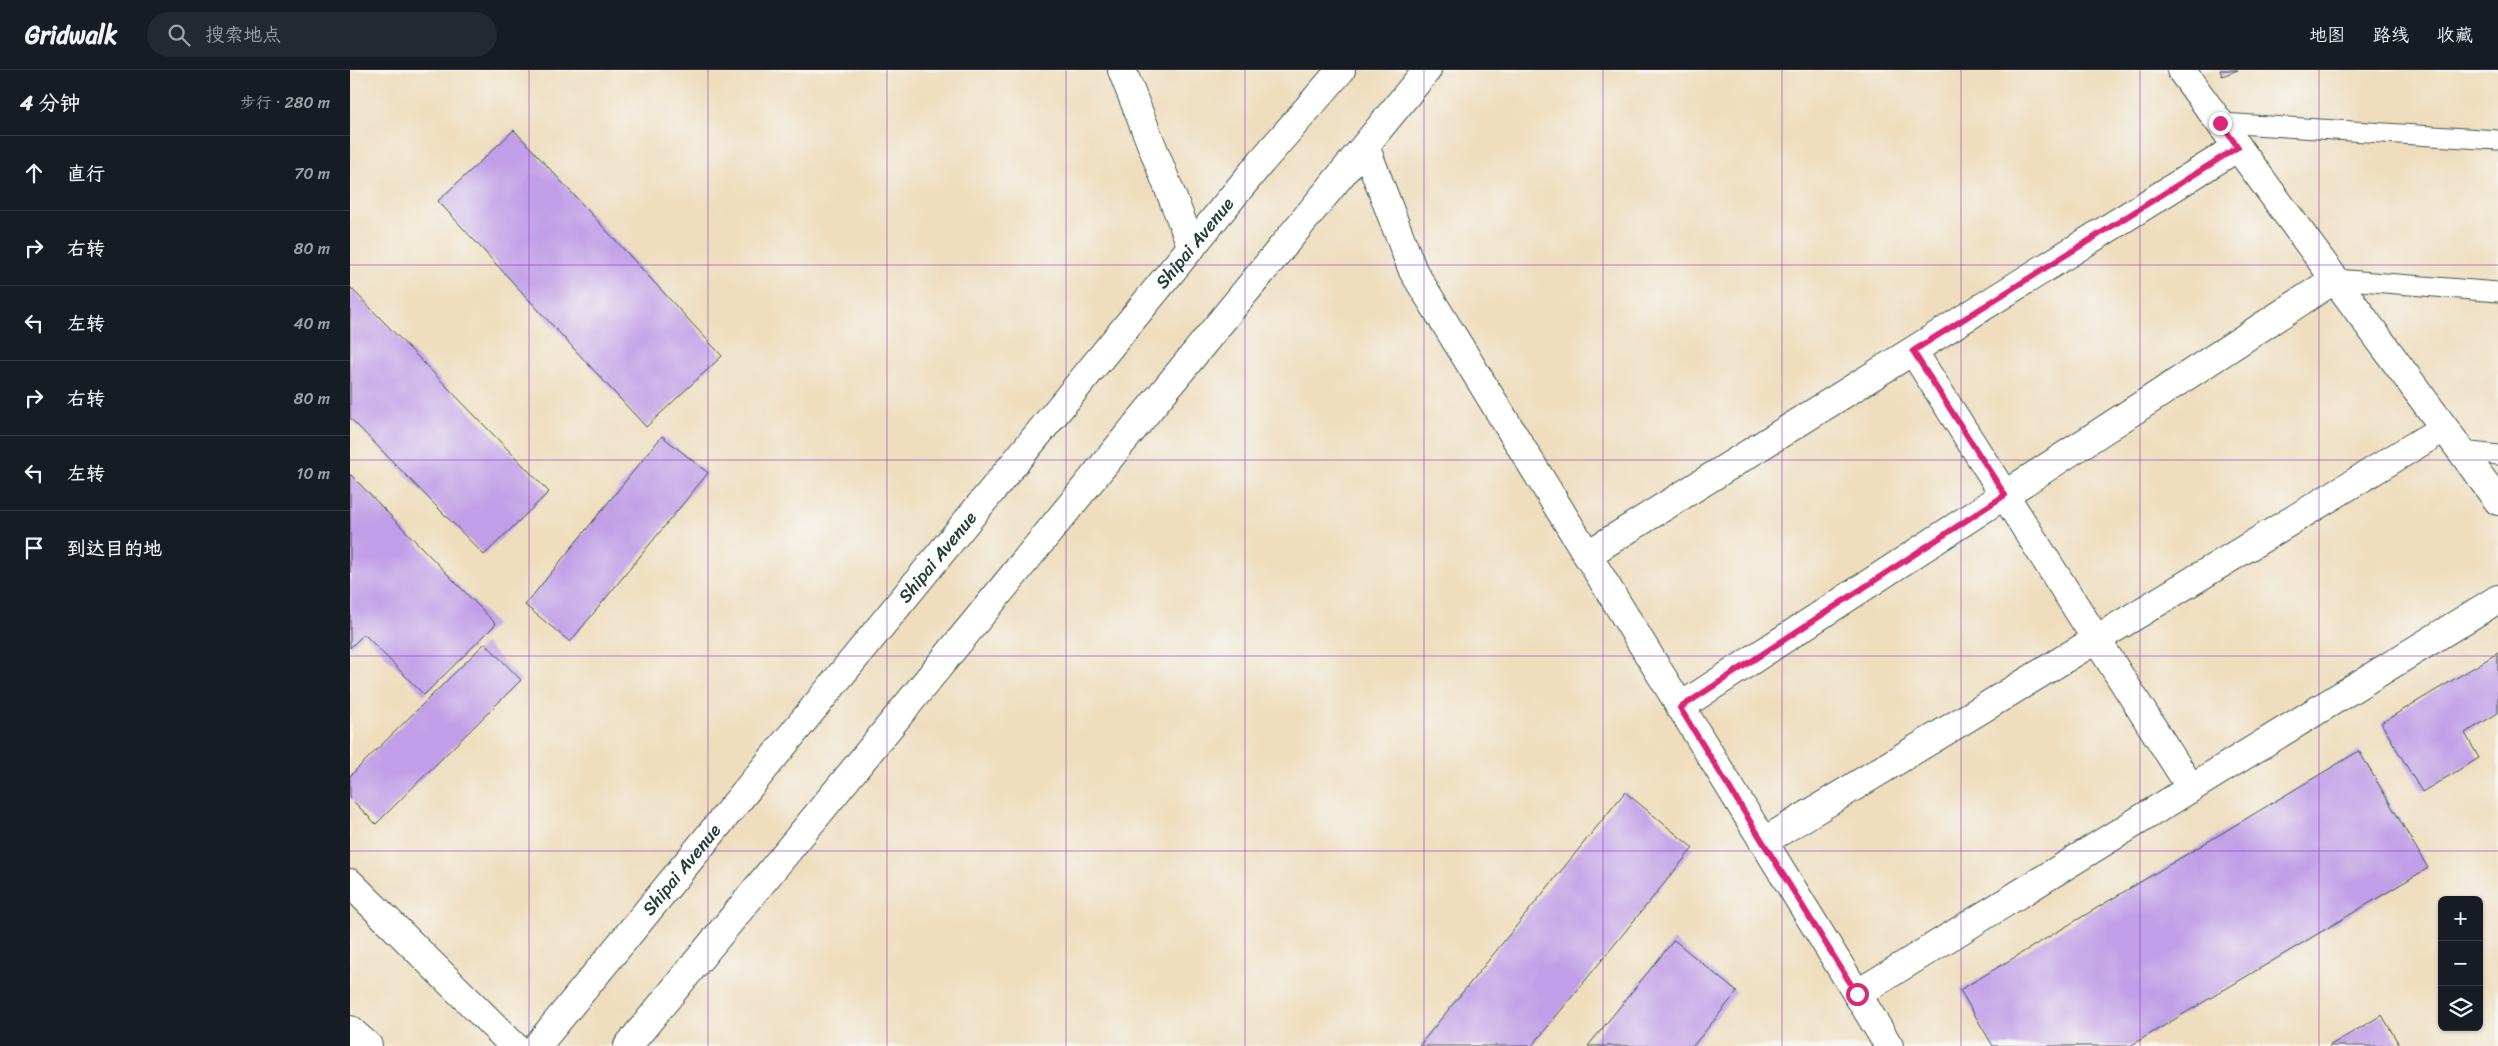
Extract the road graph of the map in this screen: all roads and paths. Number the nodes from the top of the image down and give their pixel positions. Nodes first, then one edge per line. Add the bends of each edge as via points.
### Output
1 (1122, 70) edge
2 (1341, 70) edge
3 (1427, 70) edge
4 (2181, 70) edge
5 (2220, 123) junction
6 (2498, 140) edge
7 (1365, 146) junction
8 (2238, 147) junction
9 (1192, 247) junction
10 (2335, 279) junction
11 (2498, 292) edge
12 (1913, 351) junction
13 (2444, 428) junction
14 (2462, 452) junction
15 (2498, 455) edge
16 (2005, 495) junction
17 (2498, 501) edge
18 (1587, 555) junction
19 (2498, 599) edge
20 (2096, 639) junction
21 (1680, 708) junction
22 (2191, 788) junction
23 (1763, 842) junction
24 (350, 883) edge
25 (1857, 994) junction
26 (350, 1030) edge
27 (368, 1046) edge
28 (514, 1046) edge
29 (537, 1046) edge
30 (628, 1046) edge
31 (1889, 1046) edge

1 - 9 street
2 - 9 street, Shipai Avenue
3 - 7 street
4 - 5 street
5 - 6 lane
5 - 8 street
7 - 18 street via 1413,271
7 - 30 street
8 - 10 street
8 - 12 street
9 - 29 street, Shipai Avenue
10 - 11 lane
10 - 13 street
10 - 16 street
12 - 16 street
12 - 18 street
13 - 14 street
13 - 20 street
14 - 15 lane
14 - 17 street
16 - 20 street
16 - 21 street
18 - 21 street
19 - 22 street
20 - 22 street
20 - 23 street
21 - 23 street
22 - 25 street
23 - 25 street
24 - 28 street
25 - 31 street
26 - 27 street

